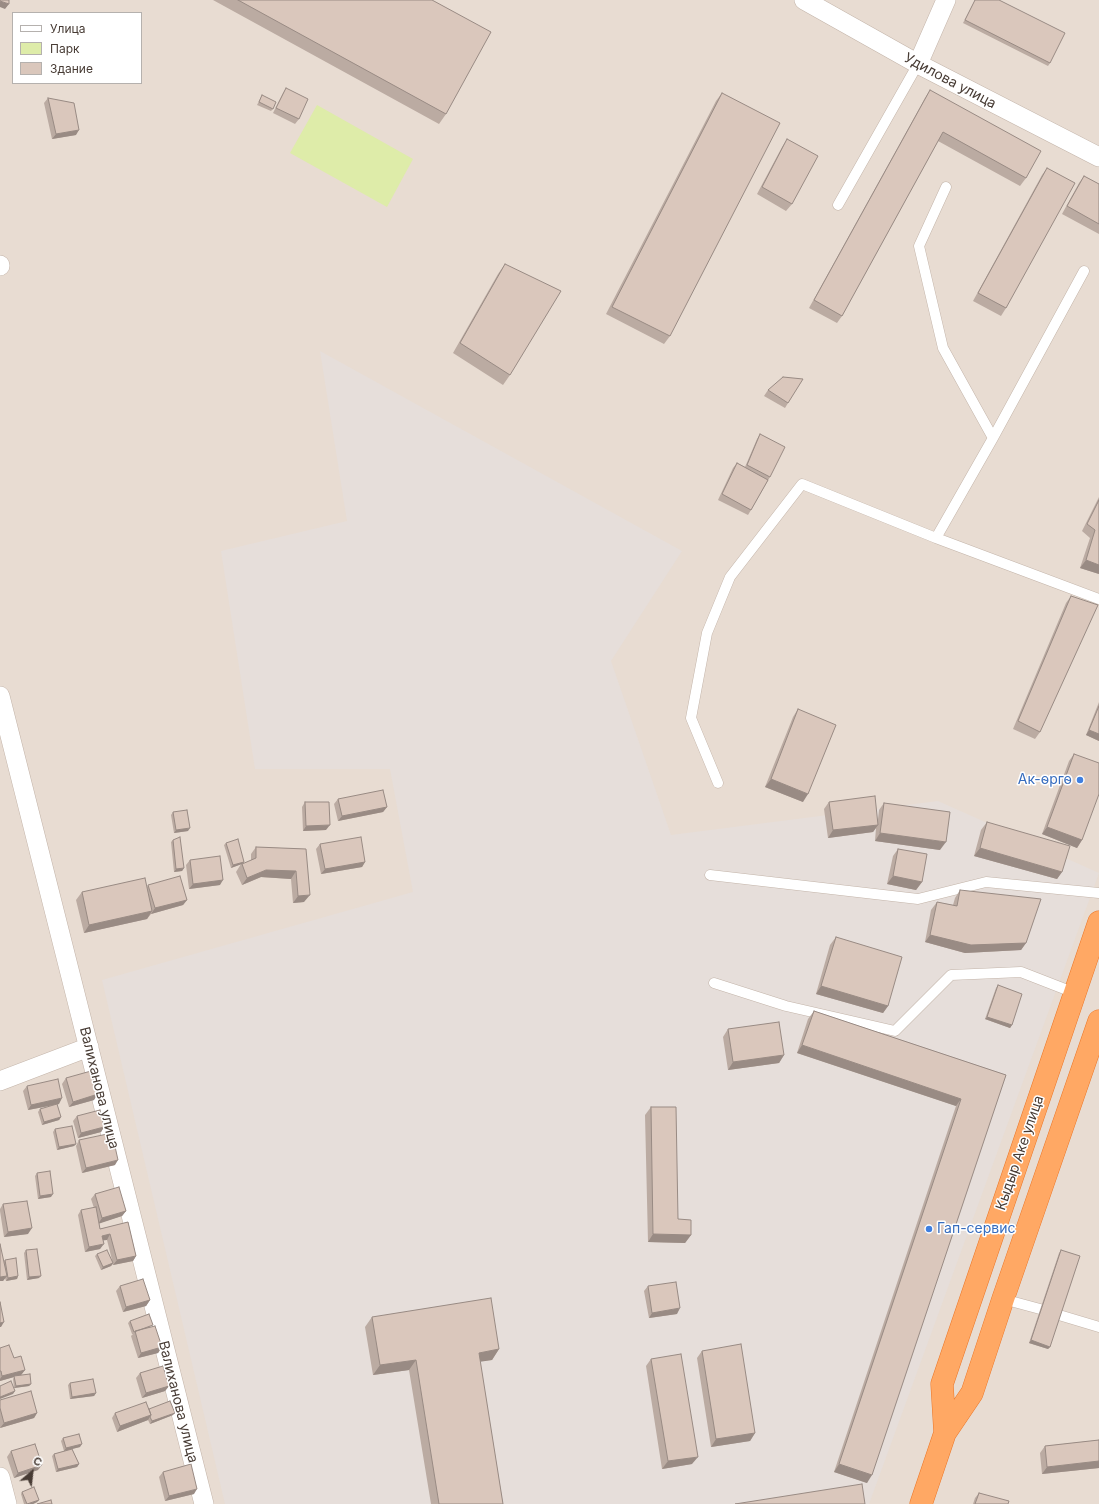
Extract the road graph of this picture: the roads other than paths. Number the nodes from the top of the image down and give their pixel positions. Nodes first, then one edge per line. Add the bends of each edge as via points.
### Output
1 (804, 0) edge
2 (946, 0) edge
3 (918, 64) junction
4 (1099, 157) edge
5 (946, 187) dead end
6 (838, 205) dead end
7 (1084, 271) dead end
8 (993, 438) junction
9 (936, 538) junction
10 (1099, 599) edge
11 (0, 696) edge
12 (718, 783) dead end
13 (710, 875) dead end
14 (1099, 893) edge
15 (1099, 922) edge
16 (714, 983) dead end
17 (1075, 993) junction
18 (1099, 1021) edge
19 (88, 1047) junction
20 (0, 1080) edge
21 (1003, 1299) junction
22 (1040, 1309) edge
23 (1059, 1315) edge
24 (1099, 1327) edge
25 (945, 1433) junction
26 (0, 1477) edge
27 (7, 1504) edge
28 (204, 1504) edge
29 (921, 1504) edge

1 - 3 street, Удилова улица
2 - 3 street
3 - 4 street, Удилова улица
3 - 6 lane
5 - 8 lane via 919,246 943,348
7 - 8 lane
8 - 9 lane
9 - 10 lane
9 - 12 lane via 802,484 730,577 707,633 691,718
11 - 19 street, Валиханова улица
13 - 14 lane via 918,899 986,882
15 - 17 highway, Кыдыр Аке улица
16 - 17 lane via 786,1006 895,1031 951,975 1021,972
17 - 25 highway, Кыдыр Аке улица via 942,1384
18 - 21 highway, Кыдыр Аке улица
19 - 20 street
19 - 28 street, Валиханова улица
21 - 22 lane
21 - 25 highway, Кыдыр Аке улица via 972,1394
23 - 24 lane
25 - 29 highway, Кыдыр Аке улица
26 - 27 street

